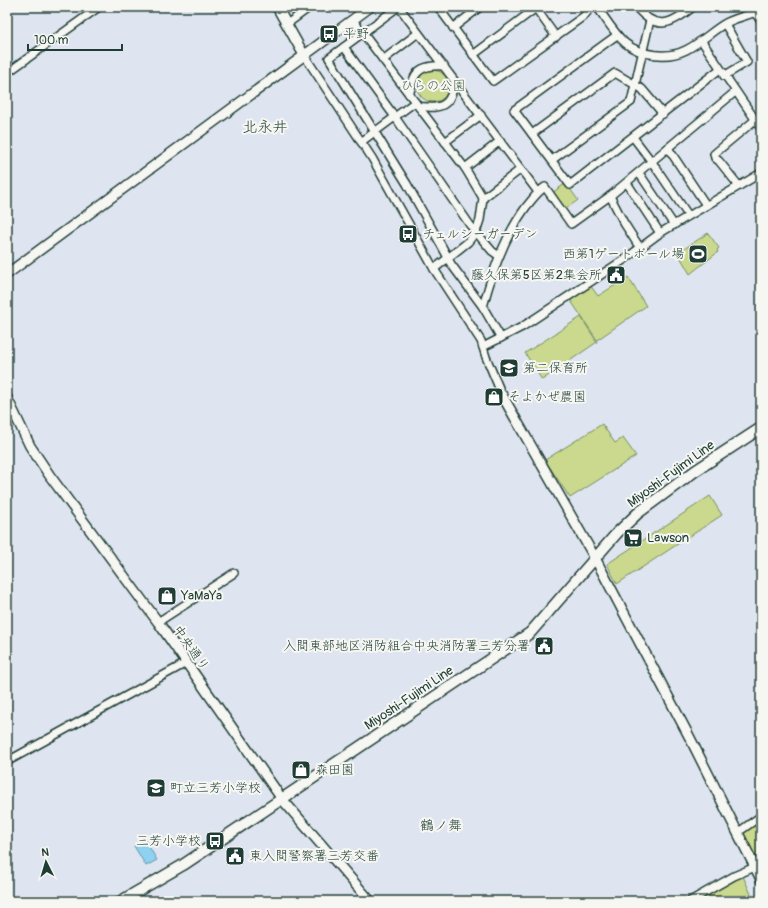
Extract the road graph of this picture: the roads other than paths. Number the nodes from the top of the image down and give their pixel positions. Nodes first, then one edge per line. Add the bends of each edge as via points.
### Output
1 (99, 7) edge
2 (277, 7) edge
3 (310, 7) edge
4 (370, 7) edge
5 (398, 7) edge
6 (438, 7) edge
7 (480, 7) edge
8 (591, 7) edge
9 (597, 7) edge
10 (637, 7) edge
11 (693, 7) edge
12 (748, 7) edge
13 (536, 8) edge
14 (757, 12) edge
15 (353, 20) junction
16 (650, 20) junction
17 (761, 21) edge
18 (287, 24) junction
19 (724, 24) junction
20 (453, 28) junction
21 (363, 33) junction
22 (418, 33) junction
23 (617, 34) junction
24 (556, 37) junction
25 (701, 40) junction
26 (344, 47) junction
27 (643, 52) junction
28 (304, 55) junction
29 (473, 55) junction
30 (383, 60) junction
31 (444, 66) junction
32 (720, 69) junction
33 (7, 73) edge
34 (724, 76) junction
35 (455, 82) junction
36 (635, 84) junction
37 (735, 92) junction
38 (409, 94) junction
39 (417, 105) junction
40 (663, 114) junction
41 (481, 116) junction
42 (395, 117) junction
43 (755, 120) junction
44 (761, 128) edge
45 (375, 132) junction
46 (532, 134) junction
47 (633, 137) junction
48 (500, 141) junction
49 (361, 142) junction
50 (445, 142) junction
51 (668, 148) junction
52 (552, 160) junction
53 (652, 162) junction
54 (465, 168) junction
55 (521, 169) junction
56 (639, 173) junction
57 (761, 173) edge
58 (627, 183) junction
59 (739, 186) junction
60 (538, 192) junction
61 (610, 196) junction
62 (483, 198) junction
63 (706, 205) junction
64 (688, 215) junction
65 (674, 225) junction
66 (476, 232) junction
67 (660, 234) junction
68 (640, 248) junction
69 (499, 256) junction
70 (448, 259) junction
71 (434, 269) junction
72 (7, 274) edge
73 (483, 307) junction
74 (501, 338) junction
75 (483, 347) junction
76 (502, 395) joint
77 (7, 398) edge
78 (761, 428) edge
79 (595, 558) junction
80 (234, 573) dead end
81 (158, 622) junction
82 (186, 663) junction
83 (8, 762) dead end
84 (282, 799) junction
85 (761, 816) edge
86 (737, 833) junction
87 (755, 867) junction
88 (761, 879) edge
89 (122, 901) edge
90 (370, 901) edge
91 (690, 901) edge

1 - 33 street
2 - 18 street
3 - 18 street
4 - 15 street
5 - 21 street
5 - 22 street
6 - 20 street
7 - 20 street
8 - 24 street via 584,16
9 - 23 street
10 - 16 street
11 - 16 street via 672,22 657,23
12 - 14 street
13 - 24 street
13 - 29 street
14 - 17 street
14 - 19 street via 737,17
15 - 21 street
15 - 28 street
16 - 27 street
18 - 28 street
19 - 25 street
19 - 34 street via 747,62
20 - 29 street
21 - 26 street
21 - 30 street
22 - 30 street
22 - 31 street
23 - 27 street via 626,43
23 - 46 street via 514,110
24 - 29 street via 493,81
25 - 27 street via 686,50 672,54
25 - 32 street
26 - 42 street
26 - 45 street via 329,58
27 - 36 street
28 - 49 street
28 - 72 street
30 - 38 street
31 - 35 street
31 - 38 street via 428,66 420,70 414,78
32 - 34 street
32 - 40 street
34 - 37 street
35 - 39 street via 451,96 444,104 437,107
35 - 41 street
36 - 40 street via 647,93
36 - 46 street via 615,73
36 - 52 street via 631,102
37 - 43 street
37 - 51 street
38 - 39 street
39 - 42 street
39 - 50 street
40 - 47 street
41 - 48 street
41 - 50 street
42 - 45 street
42 - 66 street
43 - 44 street
43 - 59 street via 714,154
45 - 49 street
45 - 70 street
46 - 52 street
47 - 52 street via 570,185
47 - 53 street
48 - 54 street
48 - 55 street
49 - 71 street
50 - 54 street
51 - 53 street
51 - 63 street
53 - 56 street
53 - 64 street
54 - 62 street
55 - 60 street
55 - 62 street
56 - 58 street
56 - 65 street
57 - 59 street
58 - 61 street
58 - 67 street
59 - 63 street
60 - 61 street via 545,187 571,224
60 - 69 street via 512,229
61 - 68 street
62 - 66 street
63 - 64 street
64 - 65 street
65 - 67 street
66 - 69 street
66 - 70 street
67 - 68 street
68 - 74 street
69 - 73 street
70 - 71 street
70 - 73 street
71 - 75 street
73 - 74 street
74 - 75 street
75 - 76 street
76 - 79 street
77 - 81 street, 中央通り via 30,446 50,476
78 - 79 main road, Miyoshi-Fujimi Line via 695,471 638,513
79 - 84 main road, Miyoshi-Fujimi Line via 530,633
79 - 86 street
80 - 81 street
81 - 82 street, 中央通り
82 - 83 street
82 - 84 street, 中央通り
84 - 89 main road, Miyoshi-Fujimi Line via 183,865
84 - 90 street, 中央通り
85 - 86 street
86 - 87 street
87 - 88 street
87 - 91 street

